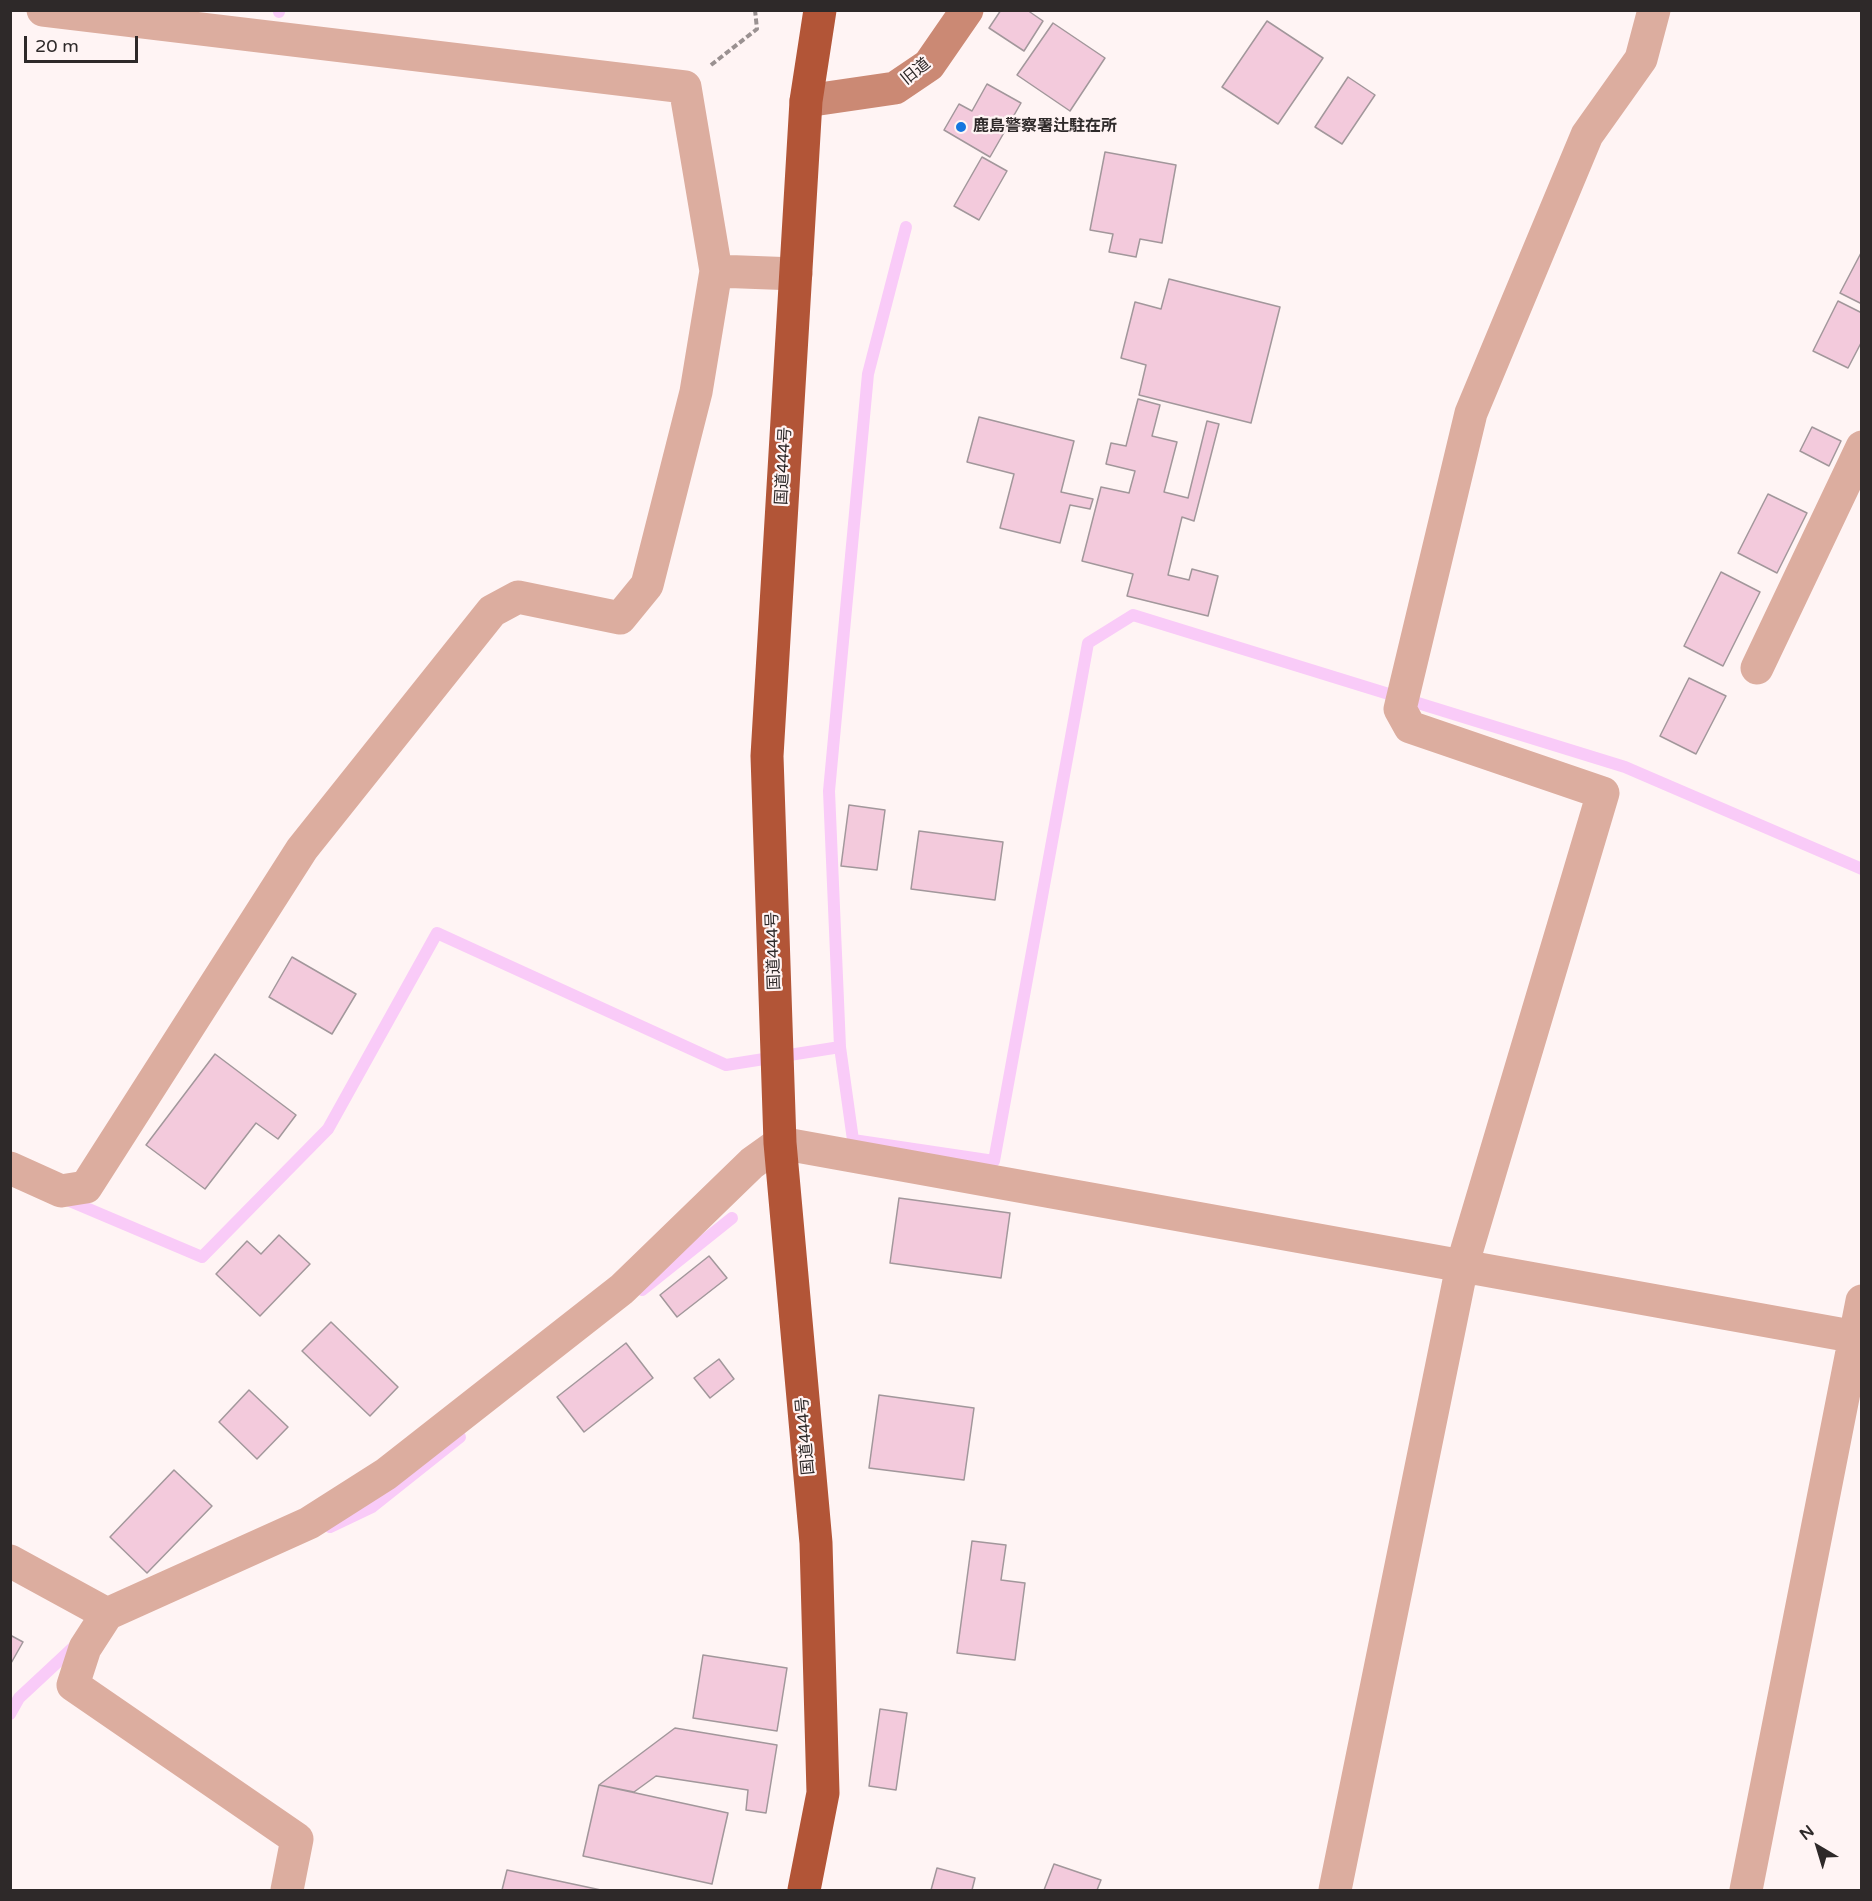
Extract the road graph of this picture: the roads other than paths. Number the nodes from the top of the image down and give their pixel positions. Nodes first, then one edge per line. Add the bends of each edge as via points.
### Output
1 (43, 10) edge
2 (820, 10) edge
3 (967, 10) edge
4 (1653, 10) edge
5 (806, 100) junction
6 (716, 271) junction
7 (796, 274) junction
8 (1862, 447) edge
9 (1757, 668) dead end
10 (780, 1143) junction
11 (10, 1168) edge
12 (1462, 1266) junction
13 (1862, 1301) edge
14 (1858, 1337) edge
15 (10, 1561) edge
16 (106, 1614) junction
17 (287, 1890) edge
18 (804, 1890) edge
19 (1335, 1890) edge
20 (1746, 1890) edge

1 - 6 street via 685,87
2 - 5 highway, 国道444号
3 - 5 street, 旧道 via 929,65 895,88
4 - 12 street via 1641,59 1587,135 1471,413 1404,696 1410,727 1603,793
5 - 7 highway, 国道444号
6 - 7 street
6 - 11 street via 696,392 647,585 620,618 518,597 492,611 302,849 86,1187 61,1191
7 - 10 highway, 国道444号 via 767,756
8 - 9 street
10 - 12 street
10 - 16 street via 752,1163 622,1289 386,1474 309,1523
10 - 18 highway, 国道444号 via 816,1543 823,1793
12 - 14 street
12 - 19 street
13 - 14 street
14 - 20 street
15 - 16 street
16 - 17 street via 85,1648 74,1685 297,1839

